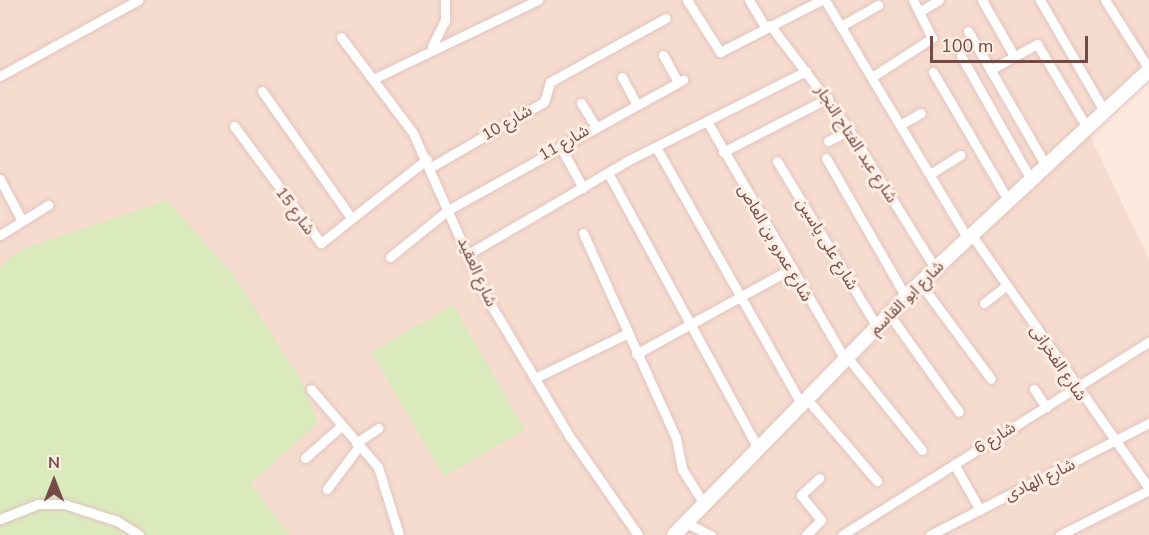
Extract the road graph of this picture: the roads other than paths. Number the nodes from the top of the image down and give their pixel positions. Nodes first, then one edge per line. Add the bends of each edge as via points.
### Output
1 (138, 0) edge
2 (445, 0) edge
3 (538, 0) edge
4 (687, 0) edge
5 (749, 0) edge
6 (823, 0) edge
7 (913, 0) edge
8 (939, 0) edge
9 (982, 0) edge
10 (1040, 0) edge
11 (1105, 0) edge
12 (878, 5) dead end
13 (919, 12) junction
14 (666, 18) dead end
15 (767, 26) junction
16 (841, 26) junction
17 (968, 31) dead end
18 (340, 37) dead end
19 (430, 48) junction
20 (663, 55) dead end
21 (961, 56) dead end
22 (1014, 56) junction
23 (990, 70) junction
24 (1149, 70) edge
25 (806, 71) junction
26 (933, 72) dead end
27 (0, 76) edge
28 (621, 76) dead end
29 (872, 77) junction
30 (373, 79) junction
31 (262, 91) dead end
32 (828, 98) junction
33 (581, 103) dead end
34 (636, 103) junction
35 (1104, 111) junction
36 (921, 113) dead end
37 (708, 123) junction
38 (595, 125) junction
39 (900, 125) junction
40 (234, 126) dead end
41 (1086, 126) junction
42 (850, 130) junction
43 (828, 141) dead end
44 (560, 146) junction
45 (656, 147) junction
46 (723, 152) junction
47 (960, 155) dead end
48 (826, 158) dead end
49 (777, 161) dead end
50 (1044, 162) junction
51 (429, 163) junction
52 (608, 173) junction
53 (930, 174) junction
54 (1029, 176) junction
55 (1, 182) edge
56 (583, 188) junction
57 (1007, 198) junction
58 (48, 205) dead end
59 (448, 210) junction
60 (352, 219) junction
61 (22, 221) junction
62 (583, 233) dead end
63 (0, 236) edge
64 (969, 236) junction
65 (470, 253) junction
66 (390, 257) dead end
67 (935, 268) junction
68 (789, 270) junction
69 (920, 283) junction
70 (1006, 286) junction
71 (739, 297) junction
72 (906, 297) junction
73 (984, 303) dead end
74 (889, 315) junction
75 (687, 324) junction
76 (877, 327) junction
77 (626, 334) junction
78 (1149, 342) edge
79 (636, 354) junction
80 (847, 359) junction
81 (535, 378) junction
82 (991, 379) dead end
83 (1075, 388) junction
84 (311, 389) dead end
85 (1034, 389) dead end
86 (805, 402) junction
87 (1046, 406) junction
88 (959, 412) dead end
89 (1149, 423) edge
90 (339, 428) junction
91 (378, 428) dead end
92 (1114, 443) junction
93 (357, 444) junction
94 (759, 450) junction
95 (922, 450) dead end
96 (305, 458) dead end
97 (954, 464) junction
98 (819, 478) dead end
99 (877, 481) dead end
100 (327, 489) dead end
101 (1149, 489) edge
102 (704, 504) junction
103 (980, 510) junction
104 (0, 519) edge
105 (686, 523) junction
106 (139, 535) edge
107 (399, 535) edge
108 (639, 535) edge
109 (674, 535) edge
110 (711, 535) edge
111 (806, 535) edge
112 (842, 535) edge
113 (930, 535) edge
114 (1060, 535) edge

1 - 27 street
2 - 19 street via 445,20
3 - 19 street
4 - 15 street via 720,52
5 - 15 street, شارع عبد الفتاح النجار
6 - 15 street
6 - 16 street, شارع الفخرانى
7 - 13 street
8 - 13 street
9 - 22 street
10 - 35 street
11 - 24 street
12 - 16 street
13 - 29 street via 932,38
14 - 51 street, شارع 10 via 550,82 544,102
15 - 25 street, شارع عبد الفتاح النجار
16 - 29 street, شارع الفخرانى
17 - 23 street
18 - 30 street, شارع العقيد
19 - 30 street
20 - 34 street, شارع 11 via 681,81
21 - 54 street
22 - 23 street
22 - 41 street via 1037,44
23 - 50 street
24 - 35 street, شارع ابو القاسم
25 - 32 street, شارع عبد الفتاح النجار
25 - 37 street
26 - 57 street
28 - 34 street
29 - 39 street, شارع الفخرانى
30 - 51 street, شارع العقيد
31 - 60 street
32 - 42 street, شارع عبد الفتاح النجار
32 - 46 street
33 - 38 street
34 - 38 street, شارع 11
35 - 41 street, شارع ابو القاسم
36 - 39 street
37 - 45 street
37 - 46 street, شارع عمرو بن العاص
38 - 44 street, شارع 11
39 - 53 street, شارع الفخرانى
40 - 60 street, شارع 15 via 317,242
41 - 50 street, شارع ابو القاسم
42 - 43 street
42 - 67 street, شارع عبد الفتاح النجار
44 - 56 street
44 - 59 street, شارع 11
45 - 52 street
45 - 71 street
46 - 68 street, شارع عمرو بن العاص
47 - 53 street
48 - 72 street
49 - 76 street, شارع على ياسين
50 - 54 street, شارع ابو القاسم
51 - 59 street, شارع العقيد
51 - 60 street, شارع 15
52 - 56 street
52 - 75 street
53 - 64 street, شارع الفخرانى
54 - 57 street, شارع ابو القاسم
55 - 61 street
56 - 65 street
57 - 64 street, شارع ابو القاسم
58 - 61 street
59 - 65 street, شارع العقيد
59 - 66 street, شارع 11
61 - 63 street
62 - 77 street
64 - 67 street, شارع ابو القاسم
64 - 70 street, شارع الفخرانى
65 - 81 street, شارع العقيد via 482,289
67 - 69 street, شارع ابو القاسم
68 - 71 street
68 - 80 street, شارع عمرو بن العاص
69 - 72 street, شارع ابو القاسم
69 - 82 street
70 - 73 street
70 - 83 street, شارع الفخرانى
71 - 75 street
71 - 86 street
72 - 74 street, شارع ابو القاسم
74 - 76 street, شارع ابو القاسم
74 - 88 street
75 - 79 street
75 - 94 street
76 - 80 street, شارع ابو القاسم
77 - 79 street
77 - 81 street
78 - 83 street, شارع 6
79 - 102 street via 676,438 682,469
80 - 86 street, شارع ابو القاسم
80 - 95 street, شارع عمرو بن العاص
81 - 108 street, شارع العقيد
83 - 87 street, شارع 6
83 - 92 street, شارع الفخرانى
84 - 90 street
85 - 87 street
86 - 94 street, شارع ابو القاسم
86 - 99 street
87 - 97 street, شارع 6
89 - 92 street, شارع الهادى
90 - 93 street
90 - 96 street
91 - 93 street
92 - 101 street, شارع الفخرانى
92 - 103 street, شارع الهادى
93 - 100 street
93 - 107 street via 384,479
94 - 102 street, شارع ابو القاسم
97 - 103 street
97 - 112 street, شارع 6
98 - 111 street via 801,495 820,520
101 - 114 street
102 - 105 street, شارع ابو القاسم
103 - 113 street, شارع الهادى
104 - 106 street via 38,504 64,504 117,521
105 - 109 street, شارع ابو القاسم
105 - 110 street

